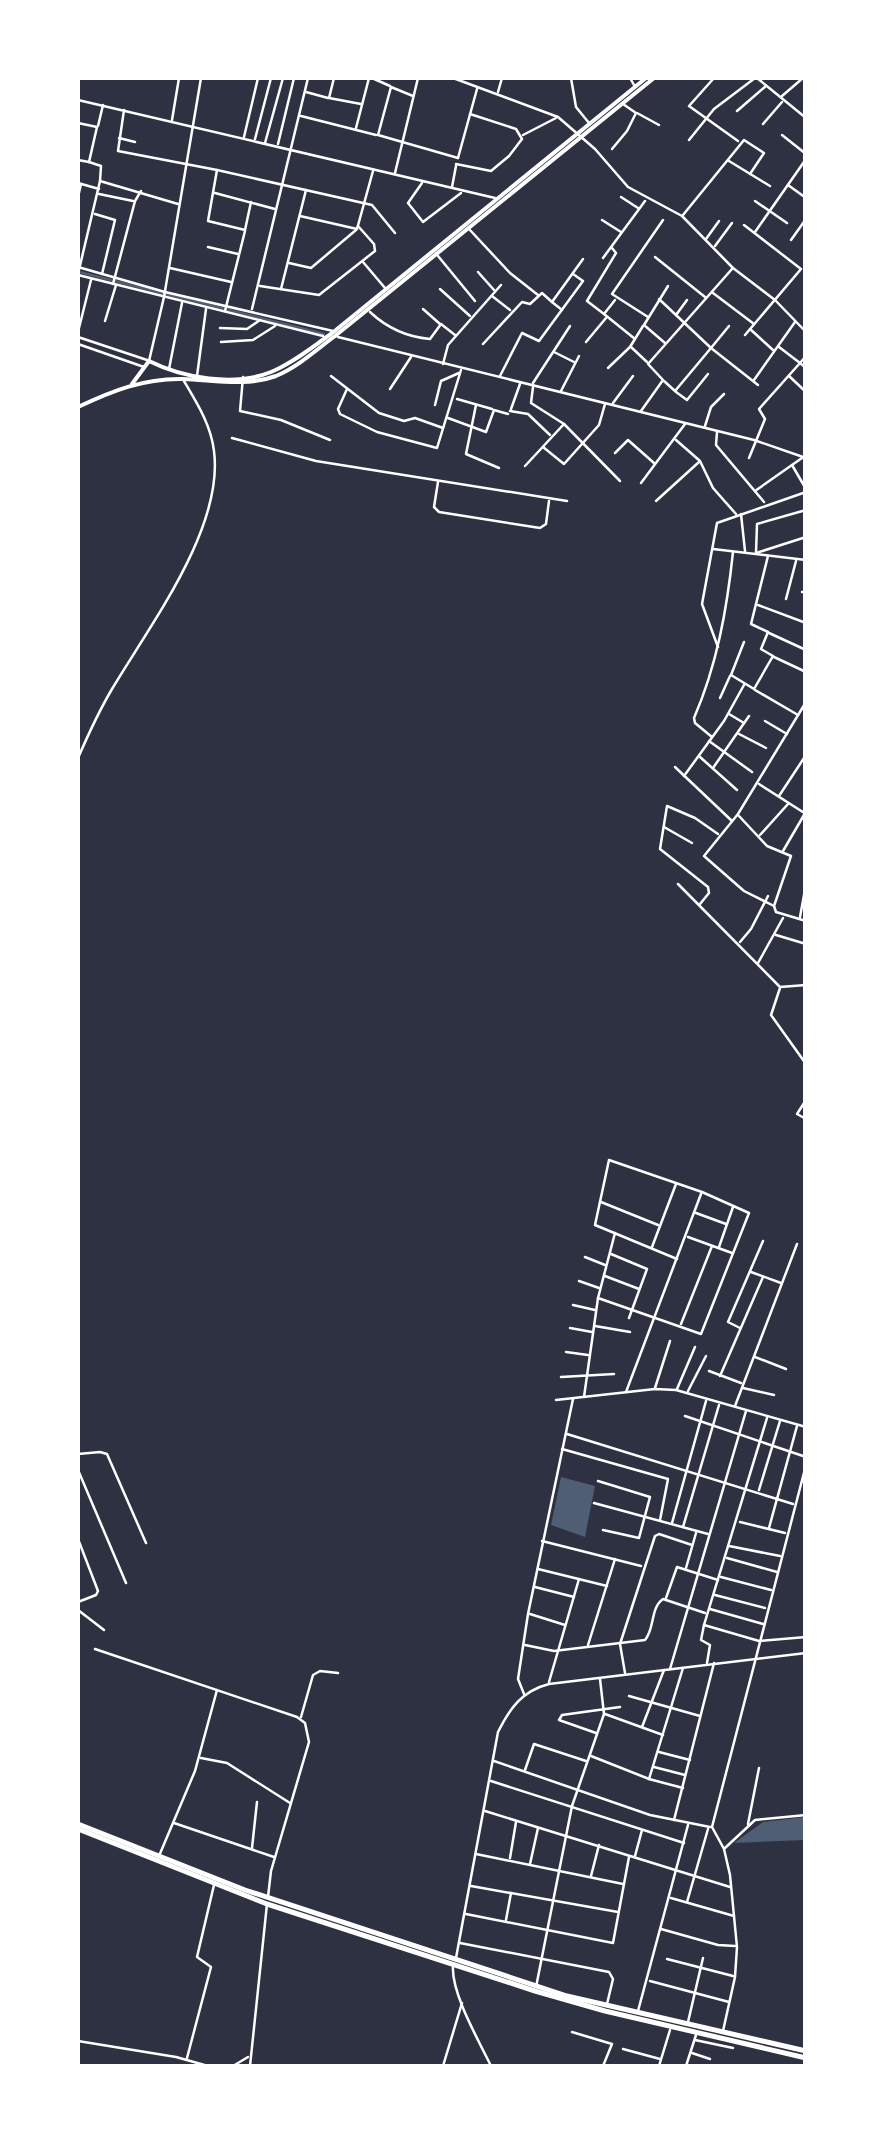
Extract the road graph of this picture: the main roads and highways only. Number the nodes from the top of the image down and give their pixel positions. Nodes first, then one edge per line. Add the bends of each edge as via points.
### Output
1 (646, 78) edge
2 (654, 78) edge
3 (578, 136) junction
4 (500, 200) junction
5 (335, 334) junction
6 (183, 377) junction
7 (243, 379) junction
8 (132, 384) junction
9 (78, 407) edge
10 (78, 1827) edge
11 (268, 1901) junction
12 (536, 1988) junction
13 (723, 2035) junction
14 (806, 2054) edge

1 - 3 main road
2 - 3 main road
3 - 4 main road
4 - 5 main road
4 - 5 main road
5 - 7 main road via 268,373
5 - 7 main road via 278,376
6 - 7 main road
6 - 7 main road
6 - 8 main road
6 - 8 main road via 149,361
8 - 9 main road
10 - 11 highway
10 - 11 highway
11 - 12 highway
12 - 13 highway
12 - 13 highway
13 - 14 highway

